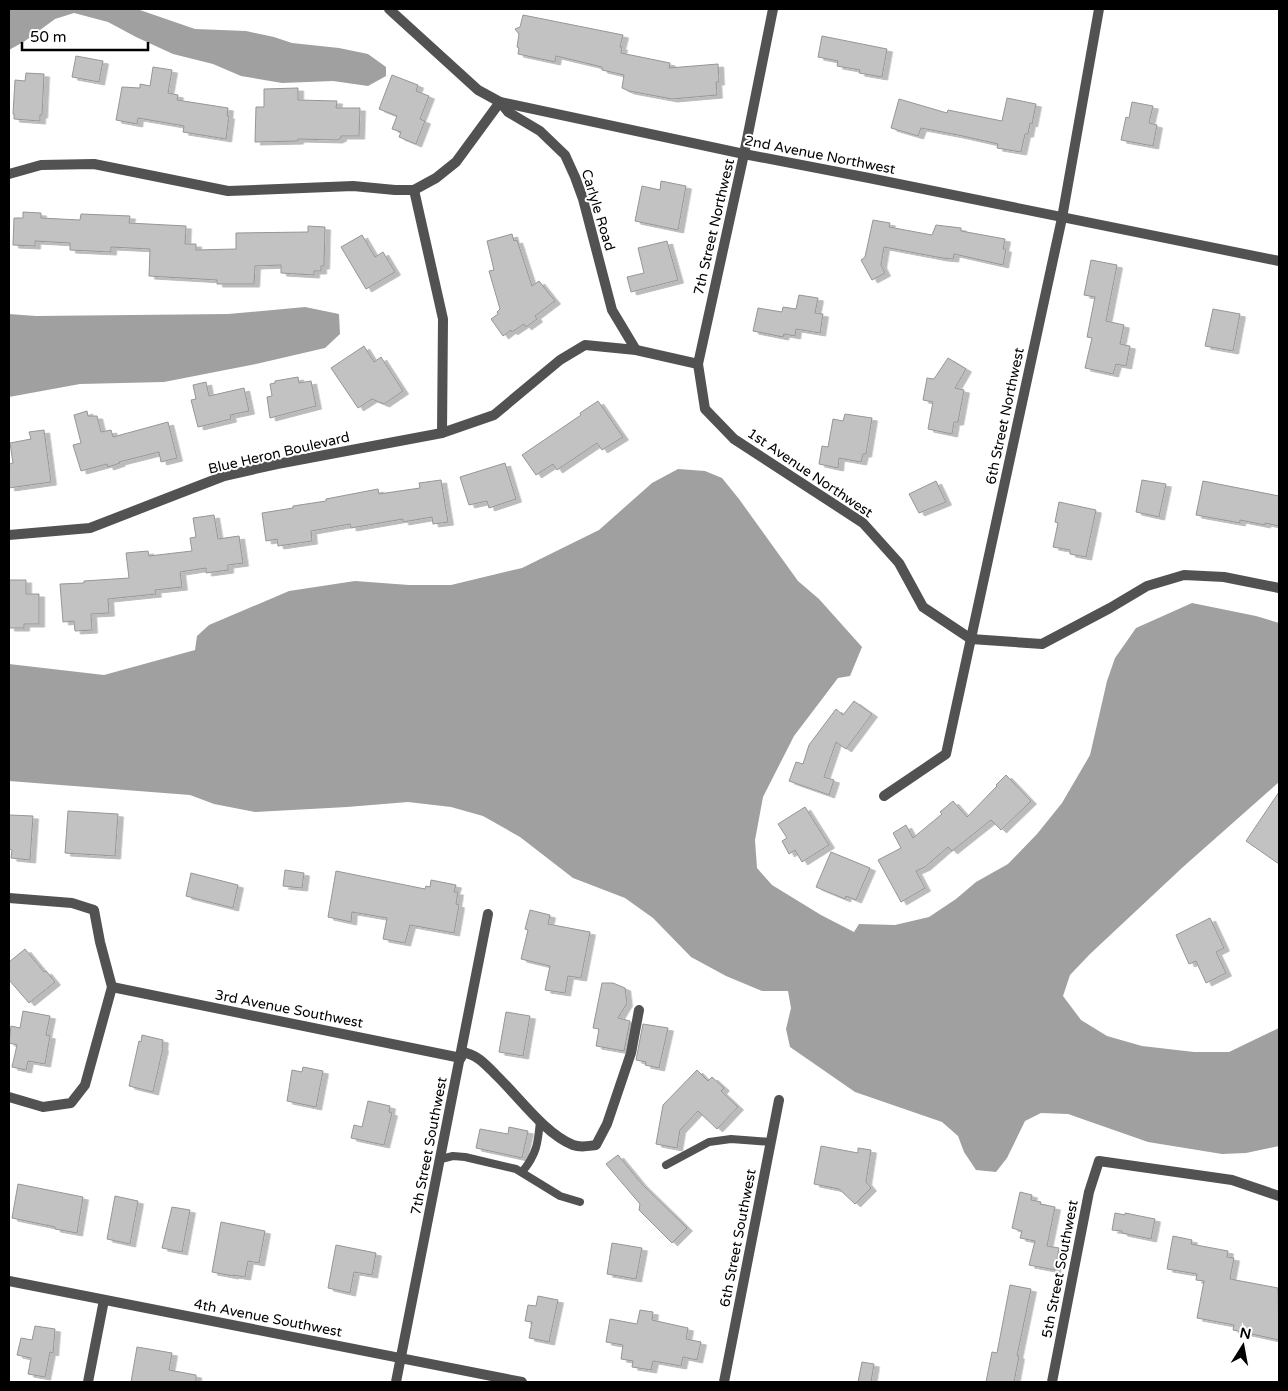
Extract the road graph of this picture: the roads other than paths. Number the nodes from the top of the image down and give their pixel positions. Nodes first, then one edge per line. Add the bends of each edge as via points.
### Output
1 (389, 9) edge
2 (773, 9) edge
3 (1100, 9) edge
4 (500, 102) junction
5 (744, 154) junction
6 (9, 174) edge
7 (414, 190) junction
8 (1062, 218) junction
9 (1279, 261) edge
10 (636, 350) junction
11 (698, 364) junction
12 (442, 433) junction
13 (9, 534) edge
14 (1279, 588) edge
15 (971, 639) junction
16 (884, 796) dead end
17 (9, 898) edge
18 (488, 914) dead end
19 (112, 987) junction
20 (639, 1010) dead end
21 (461, 1055) junction
22 (9, 1097) edge
23 (779, 1100) dead end
24 (540, 1121) junction
25 (771, 1142) junction
26 (440, 1159) junction
27 (666, 1165) dead end
28 (522, 1172) junction
29 (1279, 1196) edge
30 (580, 1202) dead end
31 (9, 1281) edge
32 (104, 1300) junction
33 (401, 1358) junction
34 (88, 1382) edge
35 (396, 1382) edge
36 (522, 1382) edge
37 (724, 1382) edge
38 (1052, 1382) edge

1 - 4 street, 2nd Avenue Northwest via 478,90
2 - 5 street, 7th Street Northwest
3 - 8 street, 6th Street Northwest
4 - 5 street, 2nd Avenue Northwest
4 - 7 street via 456,162
4 - 10 street, Carlyle Road via 508,112 540,131 565,155 583,200 612,310
5 - 8 street, 2nd Avenue Northwest
5 - 11 street, 7th Street Northwest
6 - 7 street via 42,165 94,164 228,191 353,186
7 - 12 street via 444,319
8 - 9 street, 2nd Avenue Northwest
8 - 15 street, 6th Street Northwest
10 - 11 street, Blue Heron Boulevard
10 - 12 street, Blue Heron Boulevard via 585,345 560,360 494,415
11 - 15 street, 1st Avenue Northwest via 705,409 734,439 863,523 899,563 923,607
12 - 13 street, Blue Heron Boulevard via 224,476 90,528
14 - 15 street, 1st Avenue Northwest via 1224,577 1184,575 1147,586 1042,644
15 - 16 street, 6th Street Northwest via 946,754
17 - 19 street via 72,903 94,910
18 - 21 street, 7th Street Southwest
19 - 21 street, 3rd Avenue Southwest
19 - 22 street via 85,1085 71,1103 43,1107
20 - 24 street, 3rd Avenue Southwest via 631,1053 607,1124 596,1145 574,1145
21 - 24 street, 3rd Avenue Southwest via 471,1054 482,1060
21 - 26 street, 7th Street Southwest
23 - 25 street, 6th Street Southwest
24 - 28 lane via 536,1150
25 - 27 lane via 731,1139 709,1142
25 - 37 street, 6th Street Southwest
26 - 28 lane via 465,1157
26 - 33 street, 7th Street Southwest
28 - 30 lane via 560,1196
29 - 38 street, 5th Street Southwest via 1232,1180 1099,1161 1089,1192
31 - 32 street, 4th Avenue Southwest
32 - 33 street, 4th Avenue Southwest
32 - 34 street
33 - 35 street, 7th Street Southwest
33 - 36 street, 4th Avenue Southwest

